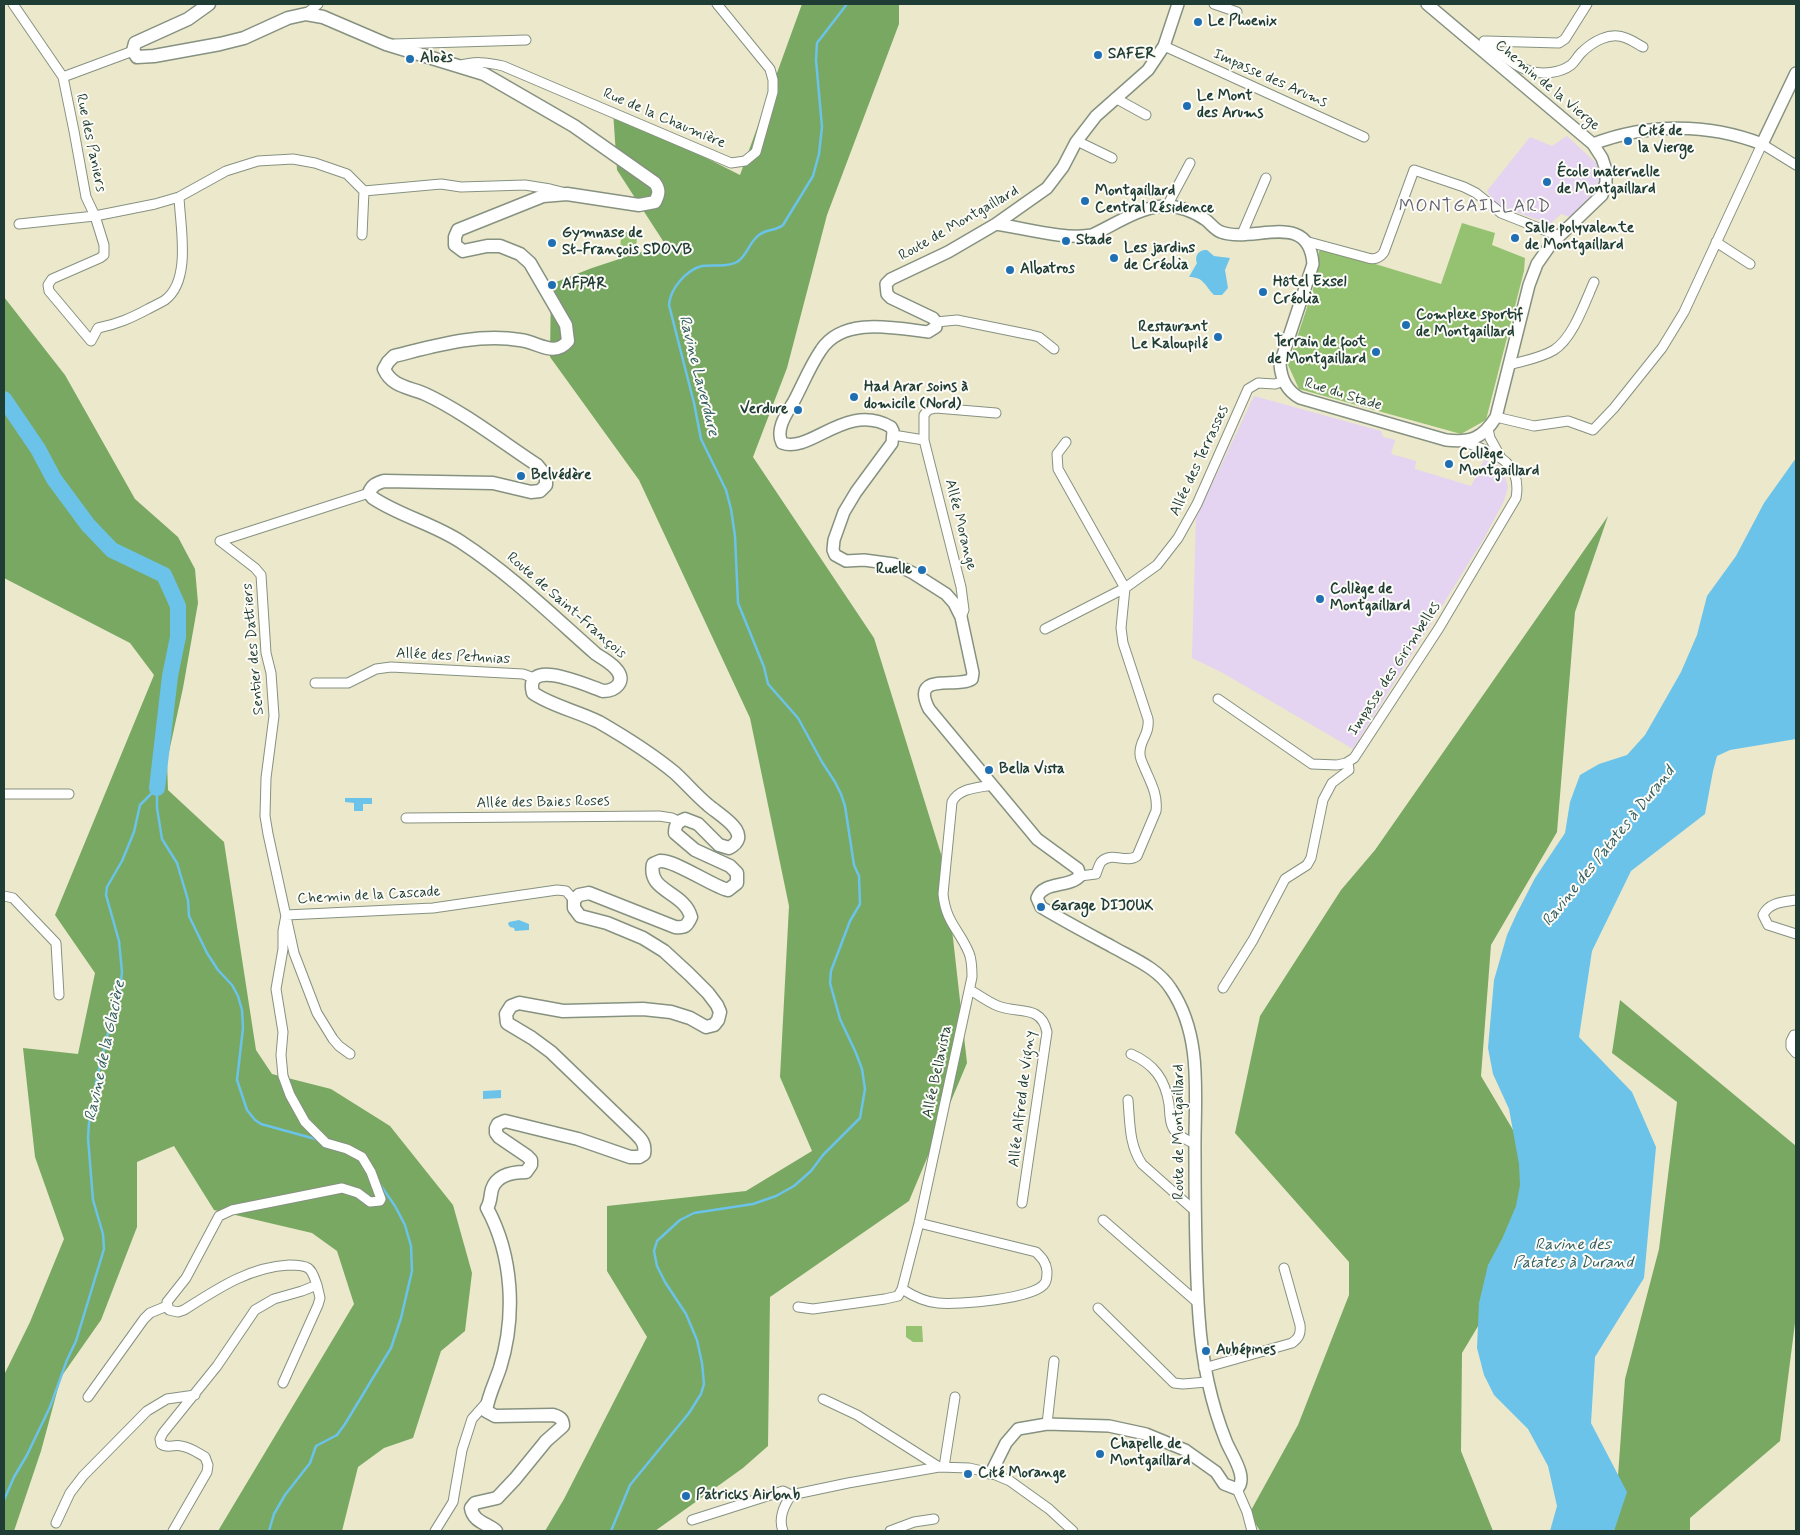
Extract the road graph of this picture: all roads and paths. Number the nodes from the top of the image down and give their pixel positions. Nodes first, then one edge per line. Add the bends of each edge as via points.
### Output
1 (13, 4) edge
2 (209, 4) edge
3 (318, 4) edge
4 (717, 4) edge
5 (1178, 4) edge
6 (1214, 4) edge
7 (1427, 4) edge
8 (1588, 4) edge
9 (1237, 12) dead end
10 (306, 14) junction
11 (526, 40) dead end
12 (1469, 40) junction
13 (1484, 41) junction
14 (386, 44) junction
15 (1164, 46) junction
16 (1643, 47) dead end
17 (134, 51) junction
18 (457, 66) junction
19 (62, 77) junction
20 (1795, 79) edge
21 (1115, 98) junction
22 (1146, 115) dead end
23 (1364, 137) dead end
24 (1077, 141) junction
25 (1593, 144) junction
26 (1762, 144) junction
27 (1112, 158) dead end
28 (1190, 163) dead end
29 (1796, 165) edge
30 (1266, 178) dead end
31 (364, 191) junction
32 (567, 194) junction
33 (179, 197) junction
34 (1167, 206) junction
35 (95, 216) junction
36 (19, 224) dead end
37 (996, 224) junction
38 (1242, 234) junction
39 (362, 235) dead end
40 (1560, 236) junction
41 (1306, 241) junction
42 (1716, 242) junction
43 (1750, 264) dead end
44 (1594, 282) dead end
45 (936, 322) junction
46 (1054, 349) dead end
47 (1509, 365) junction
48 (1284, 381) junction
49 (996, 413) dead end
50 (1496, 418) junction
51 (1488, 430) junction
52 (893, 435) junction
53 (924, 440) junction
54 (1463, 441) junction
55 (1066, 442) dead end
56 (1502, 458) junction
57 (369, 493) junction
58 (1125, 588) junction
59 (962, 617) junction
60 (1045, 629) dead end
61 (534, 678) junction
62 (315, 684) dead end
63 (1218, 698) dead end
64 (1348, 762) junction
65 (992, 785) junction
66 (4, 794) edge
67 (69, 794) dead end
68 (406, 818) dead end
69 (678, 821) junction
70 (1080, 876) junction
71 (4, 896) edge
72 (574, 900) junction
73 (1796, 900) edge
74 (286, 915) junction
75 (1796, 934) edge
76 (1223, 988) dead end
77 (970, 990) junction
78 (59, 995) dead end
79 (1796, 1035) edge
80 (1796, 1053) edge
81 (350, 1054) dead end
82 (1131, 1054) dead end
83 (1128, 1100) dead end
84 (1195, 1144) junction
85 (1022, 1203) dead end
86 (1195, 1211) junction
87 (1103, 1220) dead end
88 (919, 1223) junction
89 (1284, 1268) dead end
90 (317, 1285) junction
91 (902, 1290) junction
92 (1197, 1302) junction
93 (167, 1306) junction
94 (798, 1308) dead end
95 (1098, 1308) dead end
96 (1054, 1361) dead end
97 (1204, 1368) junction
98 (1207, 1382) junction
99 (283, 1383) dead end
100 (195, 1395) junction
101 (88, 1397) dead end
102 (956, 1398) dead end
103 (823, 1399) dead end
104 (488, 1401) junction
105 (1047, 1424) junction
106 (942, 1467) junction
107 (991, 1473) junction
108 (1237, 1489) junction
109 (790, 1495) junction
110 (692, 1520) dead end
111 (934, 1520) dead end
112 (56, 1523) dead end
113 (173, 1531) edge
114 (435, 1531) edge
115 (496, 1531) edge
116 (783, 1531) edge
117 (890, 1531) edge
118 (1073, 1531) edge
119 (1252, 1531) edge

1 - 19 street, Rue des Paniers
2 - 17 main road via 188,19 135,43
3 - 10 street
4 - 18 street, Rue de la Chaumière via 770,68 773,80 773,92 756,152 745,161 732,163 503,66 487,62
5 - 15 street, Route de Montgaillard
6 - 9 street
7 - 12 street, Chemin de la Vierge
8 - 13 street via 1560,42
10 - 14 main road via 322,17
10 - 17 main road via 220,44 154,56 137,57
11 - 14 street
12 - 13 street
12 - 25 street, Chemin de la Vierge
13 - 16 street via 1522,68 1549,73 1573,64 1579,54 1606,37 1625,37
14 - 18 main road
15 - 21 street, Route de Montgaillard via 1148,70
15 - 23 street, Impasse des Arums
17 - 19 street
18 - 32 main road via 484,74 574,126 655,183 659,194 655,202 639,205
19 - 35 street, Rue des Paniers via 86,197
20 - 26 street
21 - 22 street
21 - 24 street, Route de Montgaillard
24 - 27 street
24 - 37 street, Route de Montgaillard via 1047,188
25 - 26 street, Chemin de la Vierge via 1613,137 1681,127 1720,131
25 - 40 street via 1606,170 1602,195
26 - 29 street
26 - 42 street
28 - 34 street
30 - 38 street
31 - 32 street via 441,184 461,187 525,185
31 - 33 street via 347,174 293,159 258,162 226,171
31 - 39 street
32 - 57 main road via 543,196 514,207 458,230 455,237 456,245 463,251 500,246 520,254 530,263 566,325 568,341 563,347 555,350 520,340 496,338 458,340 394,356 384,369 394,383 447,405 537,465 546,476 546,485 540,491 531,492 494,482 384,481 371,488
33 - 35 street
33 - 35 street, Rue des Paniers via 183,255 177,284 166,300 124,322 98,328 91,341 49,291 48,285 52,279 104,255
34 - 37 street via 1145,209 1084,237
34 - 38 street via 1196,214 1221,232
35 - 36 street
37 - 45 street, Route de Montgaillard via 886,284 891,298
38 - 41 street via 1288,232
40 - 41 street via 1501,213 1464,187 1414,170 1381,256 1372,259
40 - 47 street via 1538,264 1529,285
41 - 48 street, Rue du Stade via 1314,264 1280,364
42 - 43 street
42 - 50 street via 1684,312 1662,348 1593,430 1568,421 1534,426
44 - 47 street via 1572,327 1557,348
45 - 46 street via 957,320 1031,335
45 - 52 street via 936,327 928,332 857,327 832,338 822,348 779,434 782,443 791,445 847,422 872,420 891,427
47 - 50 street
48 - 54 street, Rue du Stade via 1300,398 1421,434
48 - 58 street, Allée des Terrasses via 1258,383 1248,390 1197,504 1178,538 1157,564
49 - 53 street, Allée Morange via 928,410 924,416
50 - 51 street
51 - 54 street, Rue du Stade
51 - 56 street, Impasse des Girimbelles
52 - 53 street
52 - 59 street via 892,444 844,512 834,540 834,555 846,561 864,560 901,567 946,594
53 - 59 street, Allée Morange via 961,587
54 - 56 street, Impasse des Girimbelles
55 - 58 street via 1057,454 1058,469
56 - 64 street, Impasse des Girimbelles via 1515,472 1518,483 1516,498 1439,628 1354,758
57 - 61 main road, Route de Saint-François via 379,502 459,541 505,573 608,661 619,672 621,680 610,691 603,691 548,674
57 - 74 street, Sentier des Dattiers via 220,541 261,575 274,716 265,816
58 - 60 street, Allée des Terrasses
58 - 70 street via 1121,628 1147,713 1148,730 1140,746 1140,754 1156,794 1156,811 1137,856 1128,860 1108,859 1101,862 1096,874
59 - 65 street via 973,667 972,679 960,684 932,684 926,689 924,699
61 - 62 street, Allée des Petunias via 523,674 391,667 376,669 348,683
61 - 69 main road via 532,693 598,722 655,757 733,824 738,840 729,848 719,845 698,824 685,819
63 - 64 street via 1312,764
64 - 76 street, Impasse des Girimbelles via 1349,770 1332,783 1323,800 1311,858 1307,865 1285,879
65 - 70 street via 1037,839 1076,867
65 - 77 street, Allée Bellavista via 964,791 952,802 944,908 969,953
66 - 67 street
68 - 69 street, Allée des Baies Roses via 659,816
69 - 72 main road via 675,833 695,850 737,872 738,883 728,890 718,888 672,863 661,861 653,864 651,873 655,882 689,909 688,926 676,926 589,893
70 - 84 street, Route de Montgaillard via 1067,884 1042,890 1038,903 1151,968 1171,989 1187,1021 1196,1063
71 - 78 street via 12,898 56,943
72 - 74 street, Chemin de la Cascade via 566,891 557,890 433,908
72 - 104 main road via 574,908 580,916 643,938 664,951 708,993 720,1012 714,1025 706,1027 672,1012 643,1009 562,1011 519,1003 511,1006 506,1014 507,1023 551,1052 633,1131 645,1147 639,1158 630,1157 526,1126 505,1121 498,1124 496,1133 499,1137 527,1156 531,1165 526,1172 510,1172 502,1176 492,1187 487,1208 509,1270 510,1306 507,1342
73 - 75 street via 1776,904 1764,914 1768,925
74 - 81 street, Sentier des Dattiers via 294,953 317,1012 333,1039
74 - 93 street, Chemin de la Cascade via 276,989 283,1032 283,1076 305,1122 326,1143 362,1157 381,1199 370,1202 358,1193 342,1188 232,1210 219,1216
77 - 85 street, Allée Alfred de Vigny via 998,1006 1034,1013 1043,1020 1048,1032
77 - 88 street, Allée Bellavista
79 - 80 street via 1791,1041
82 - 84 street via 1159,1074 1173,1128
83 - 86 street via 1136,1155
84 - 86 street, Route de Montgaillard
86 - 92 street, Route de Montgaillard
87 - 92 street
88 - 91 street, Allée Bellavista
88 - 91 street via 1036,1252 1045,1263 1046,1282 1026,1293 970,1303 931,1302
89 - 97 street via 1300,1325 1297,1340
90 - 93 street, Chemin de la Cascade via 308,1268 272,1266 233,1280 178,1312 169,1310
90 - 99 street via 318,1305
90 - 100 street via 274,1299 254,1310
91 - 94 street via 898,1296 885,1299 813,1309
92 - 97 street, Route de Montgaillard
93 - 101 street, Chemin de la Cascade via 144,1319
95 - 98 street via 1174,1383
96 - 105 street
97 - 98 street, Route de Montgaillard
98 - 108 street, Route de Montgaillard via 1215,1413 1240,1470 1242,1482
100 - 112 street via 167,1400 148,1411 83,1476 70,1493
100 - 113 street via 160,1439 165,1447 184,1446 205,1457 208,1465
102 - 106 street
103 - 106 street
104 - 114 street via 472,1419 462,1450 453,1502
104 - 115 main road via 486,1412 496,1416 553,1415 563,1422 560,1430 546,1441 497,1498 475,1503 471,1508 476,1520
105 - 107 street via 1018,1429 1006,1443
105 - 108 street via 1109,1426 1146,1434 1185,1450 1216,1472 1224,1484
106 - 107 street
106 - 109 street
107 - 118 street via 1010,1481
108 - 119 street
109 - 110 street via 783,1491
109 - 116 street via 780,1518
111 - 117 street via 914,1522

